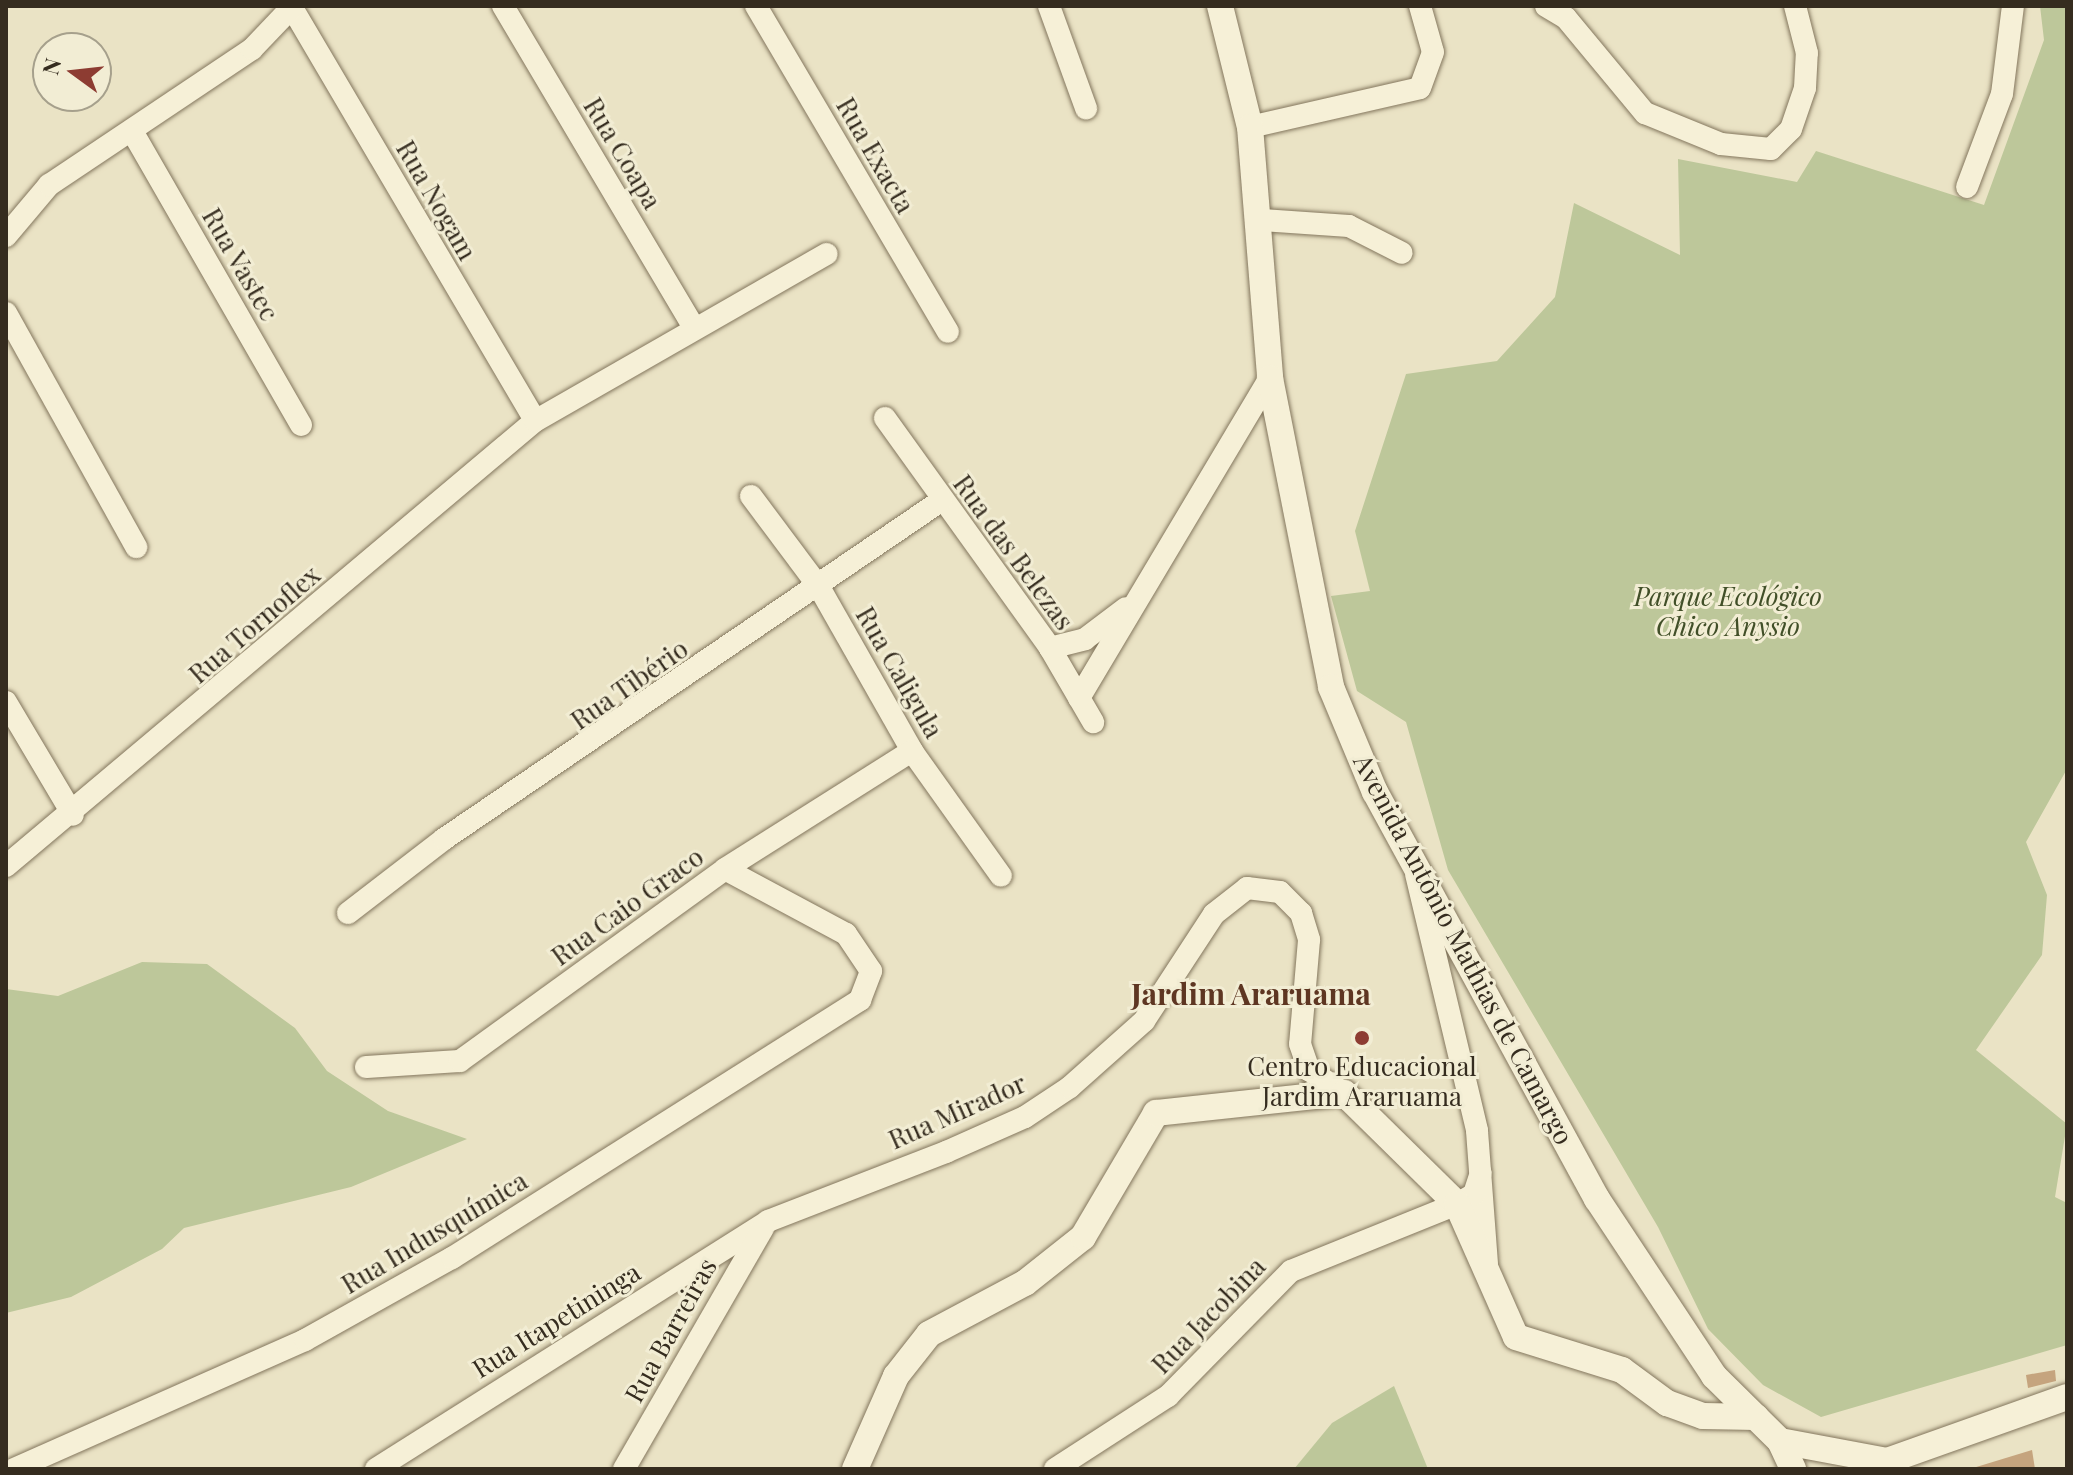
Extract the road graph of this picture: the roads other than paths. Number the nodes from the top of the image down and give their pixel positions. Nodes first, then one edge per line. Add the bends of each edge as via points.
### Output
1 (292, 6) edge
2 (503, 6) edge
3 (756, 6) edge
4 (1049, 6) edge
5 (1220, 6) edge
6 (1420, 6) edge
7 (1546, 6) edge
8 (1795, 6) edge
9 (2013, 6) edge
10 (1086, 108) dead end
11 (1250, 127) junction
12 (132, 131) junction
13 (1967, 187) dead end
14 (1262, 220) junction
15 (6, 236) edge
16 (1402, 253) dead end
17 (827, 254) dead end
18 (6, 313) edge
19 (694, 328) junction
20 (948, 332) dead end
21 (1270, 378) junction
22 (885, 418) dead end
23 (535, 421) junction
24 (301, 425) dead end
25 (751, 496) dead end
26 (942, 500) junction
27 (136, 547) dead end
28 (819, 587) junction
29 (1130, 604) junction
30 (1050, 648) junction
31 (1079, 698) junction
32 (6, 702) edge
33 (1093, 722) dead end
34 (912, 751) junction
35 (73, 815) junction
36 (1413, 859) junction
37 (6, 866) edge
38 (725, 869) junction
39 (1001, 876) dead end
40 (348, 913) dead end
41 (366, 1067) dead end
42 (1344, 1093) junction
43 (1481, 1173) junction
44 (1457, 1204) junction
45 (768, 1221) junction
46 (1487, 1265) junction
47 (2067, 1397) edge
48 (1756, 1417) junction
49 (1780, 1441) junction
50 (639, 1444) junction
51 (1836, 1461) edge
52 (1880, 1465) edge
53 (14, 1469) edge
54 (376, 1469) edge
55 (624, 1469) edge
56 (643, 1469) edge
57 (855, 1469) edge
58 (1055, 1469) edge
59 (1793, 1469) edge

1 - 12 street via 252,49
1 - 23 street, Rua Nogam
2 - 19 street, Rua Coapa
3 - 20 street, Rua Exacta
4 - 10 street
5 - 11 street, Avenida Antônio Mathias de Camargo
6 - 11 street via 1433,52 1420,88
7 - 8 street via 1566,18 1645,113 1721,144 1780,144 1805,88 1807,53
9 - 13 street via 2002,94
11 - 14 street, Avenida Antônio Mathias de Camargo
12 - 15 street via 49,185
12 - 24 street, Rua Vastec
14 - 16 street via 1349,226
14 - 21 street, Avenida Antônio Mathias de Camargo
17 - 19 street
18 - 27 street
19 - 23 street
21 - 29 street
21 - 36 street, Avenida Antônio Mathias de Camargo via 1331,687
22 - 26 street, Rua das Belezas
23 - 35 street, Rua Tornoflex
25 - 28 street, Rua Caligula
26 - 28 street, Rua Tibério
26 - 30 street, Rua das Belezas
28 - 34 street, Rua Caligula
28 - 40 street, Rua Tibério via 444,839
29 - 30 street via 1085,639
29 - 31 street
30 - 31 street, Rua das Belezas
31 - 33 street, Rua das Belezas
32 - 35 street
34 - 38 street, Rua Caio Graco
34 - 39 street, Rua Caligula
35 - 37 street, Rua Tornoflex
36 - 43 street
36 - 48 street, Avenida Antônio Mathias de Camargo via 1597,1199 1714,1376
38 - 41 street, Rua Caio Graco via 460,1061
38 - 53 street, Rua Indusquímica via 846,934 871,971 860,1000 452,1258 305,1340
42 - 44 street
42 - 45 street, Rua Mirador via 1309,1070 1300,1044 1309,940 1301,913 1280,892 1247,888 1214,914 1144,1021 1070,1087 959,1146
42 - 57 street via 1156,1113 1083,1237 1025,1283 929,1334 896,1376
43 - 44 street via 1474,1194
43 - 46 street
44 - 46 street
44 - 58 street, Rua Jacobina via 1291,1271 1168,1396
45 - 50 street, Rua Barreiras
45 - 54 street, Rua Itapetininga
46 - 48 street via 1516,1337 1622,1370 1667,1403 1703,1416
47 - 52 street
48 - 49 street, Avenida Antônio Mathias de Camargo
49 - 51 street
49 - 59 street
50 - 55 street, Rua Barreiras
50 - 56 street
51 - 52 street

